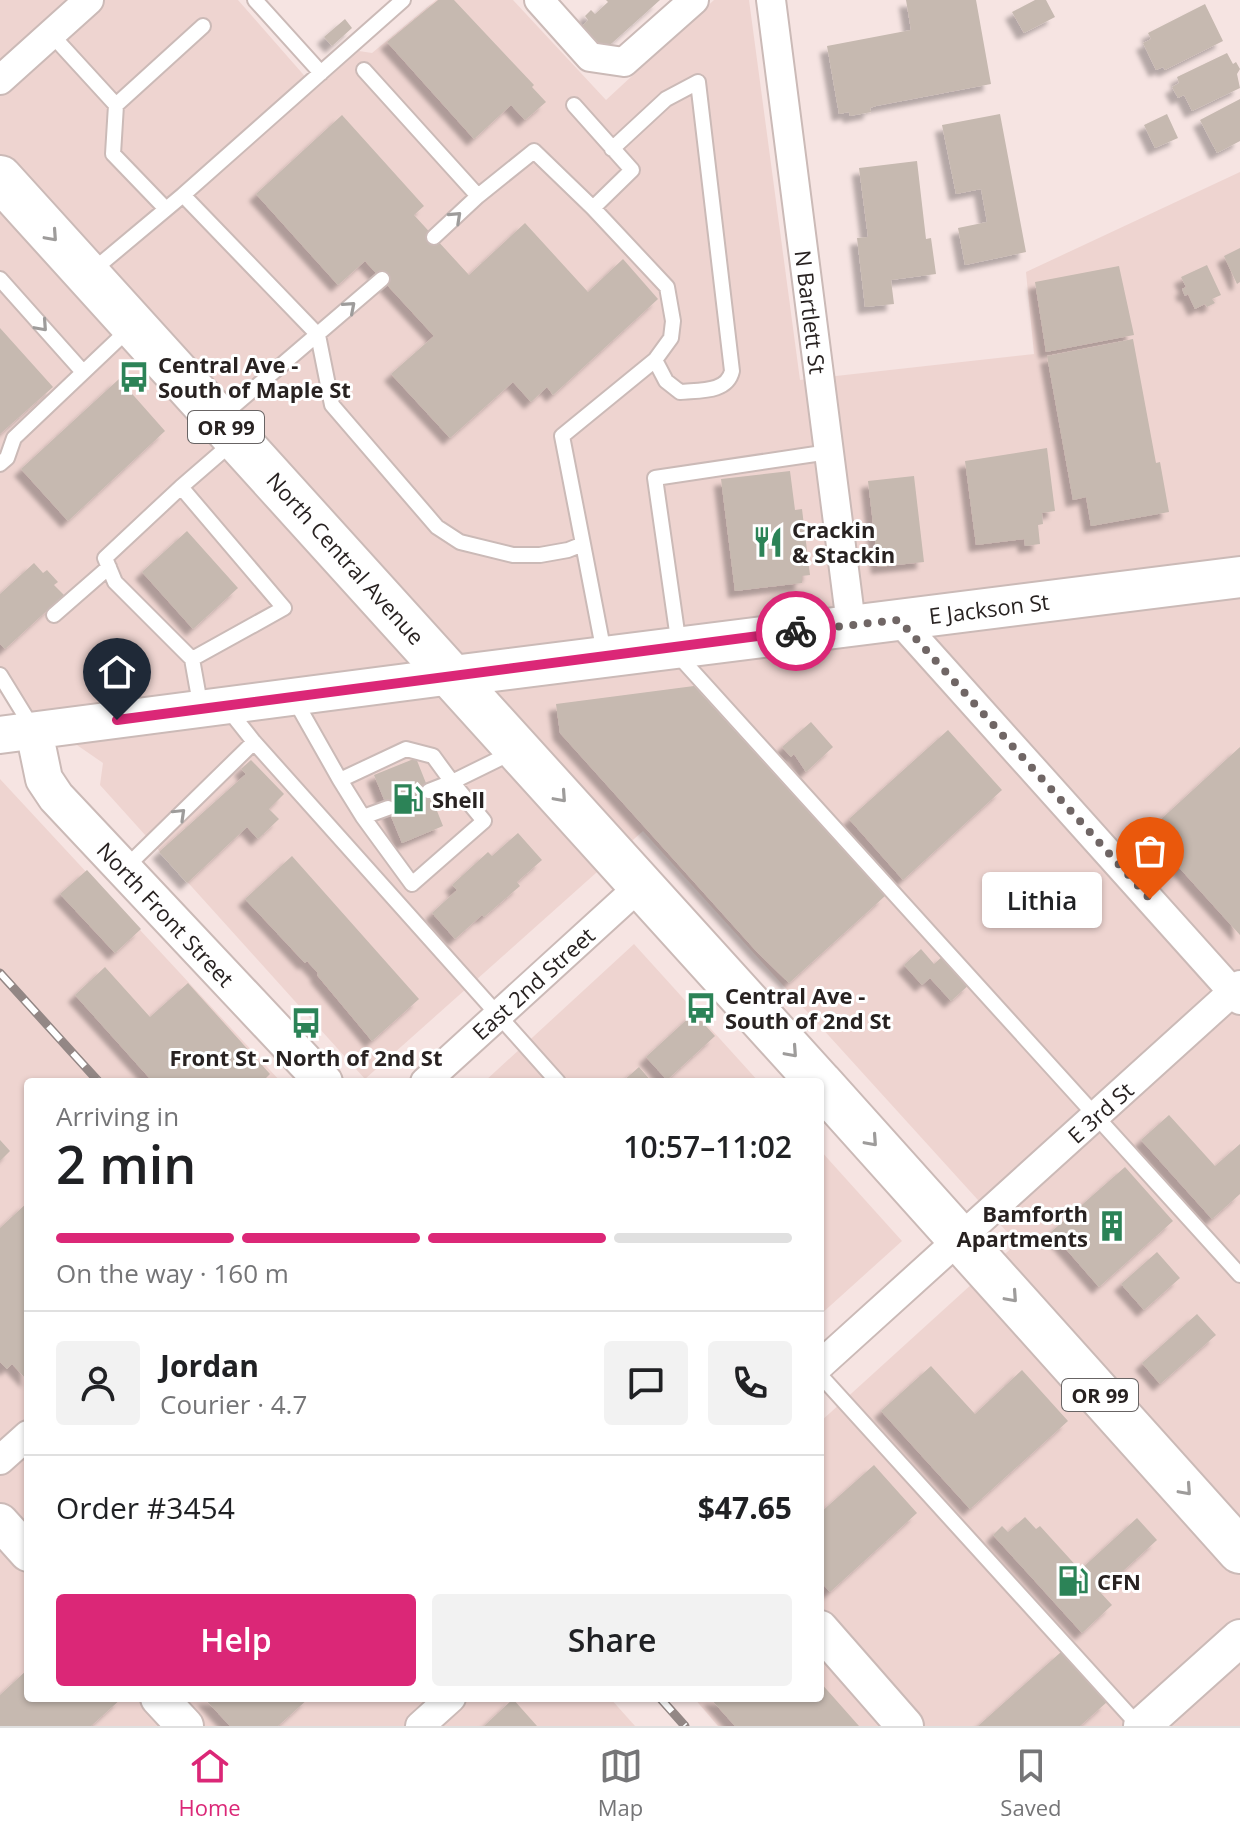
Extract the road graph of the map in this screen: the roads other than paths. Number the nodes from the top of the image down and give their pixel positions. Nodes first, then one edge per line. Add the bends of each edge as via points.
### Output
1 (255, 0) edge
2 (403, 0) edge
3 (539, 0) edge
4 (694, 0) edge
5 (771, 0) edge
6 (74, 5) edge
7 (203, 26) dead end
8 (51, 34) junction
9 (364, 70) dead end
10 (321, 73) junction
11 (0, 80) edge
12 (116, 105) junction
13 (574, 105) dead end
14 (612, 149) junction
15 (0, 178) edge
16 (183, 195) junction
17 (478, 196) junction
18 (593, 208) junction
19 (166, 209) junction
20 (434, 237) dead end
21 (88, 275) junction
22 (0, 279) edge
23 (382, 279) dead end
24 (133, 325) junction
25 (318, 335) junction
26 (655, 360) junction
27 (83, 372) junction
28 (228, 429) junction
29 (829, 452) junction
30 (0, 464) edge
31 (181, 487) junction
32 (583, 544) junction
33 (109, 567) junction
34 (1240, 577) edge
35 (54, 615) dead end
36 (899, 620) junction
37 (851, 624) junction
38 (675, 647) junction
39 (605, 656) junction
40 (192, 659) junction
41 (0, 675) edge
42 (453, 676) junction
43 (293, 697) junction
44 (213, 707) junction
45 (17, 733) edge
46 (254, 742) junction
47 (519, 749) junction
48 (340, 780) junction
49 (452, 782) junction
50 (429, 791) dead end
51 (388, 808) dead end
52 (363, 817) junction
53 (384, 846) junction
54 (363, 862) junction
55 (124, 869) junction
56 (641, 885) junction
57 (1238, 992) edge
58 (498, 1016) junction
59 (320, 1078) edge
60 (429, 1078) edge
61 (554, 1078) edge
62 (815, 1078) edge
63 (824, 1089) edge
64 (1096, 1116) junction
65 (960, 1239) junction
66 (1240, 1275) edge
67 (824, 1361) edge
68 (824, 1379) edge
69 (24, 1439) edge
70 (0, 1460) edge
71 (0, 1522) edge
72 (24, 1549) edge
73 (1240, 1551) edge
74 (824, 1634) edge
75 (1240, 1638) edge
76 (163, 1702) edge
77 (447, 1702) edge
78 (185, 1726) edge
79 (420, 1726) edge
80 (905, 1726) edge
81 (1140, 1726) edge

1 - 10 lane
2 - 10 lane
3 - 4 street via 590,57 624,62
5 - 29 street, N Bartlett St
6 - 8 street
7 - 12 lane
8 - 11 street
8 - 12 lane
9 - 17 lane
10 - 16 lane
12 - 19 lane via 113,154
13 - 14 lane
14 - 18 lane via 632,170
14 - 26 lane via 666,99 698,82 732,371 726,384 680,392 666,381
15 -> 21 main road, North Central Avenue / OR 99
16 - 19 lane
16 - 25 lane
17 - 18 lane via 534,151
20 -> 17 lane
18 - 26 lane via 667,287 671,338
19 - 21 lane
21 - 24 main road, North Central Avenue / OR 99
22 -> 27 lane
25 -> 23 lane
24 - 27 lane
24 - 28 main road, North Central Avenue / OR 99
25 - 28 lane
25 - 32 lane via 332,405 437,527 460,542 513,555 540,555
26 - 32 lane via 562,436
27 - 30 lane via 14,438
28 - 31 lane
28 - 42 main road, North Central Avenue / OR 99
29 - 37 street, N Bartlett St
29 - 38 lane via 655,478
31 - 33 lane via 105,558
31 - 40 lane via 284,608
32 - 39 lane
33 - 35 lane
33 - 40 lane via 115,582
34 - 36 main road, E Jackson St
36 - 37 main road, E Jackson St
36 - 57 street
37 - 38 main road, E Jackson St
38 - 39 main road, E Jackson St
38 - 64 lane
39 - 42 main road, E Jackson St
40 - 44 lane
41 - 45 lane
42 - 43 street
42 - 47 main road, North Central Avenue / OR 99
43 - 44 street
43 - 48 lane
44 - 45 street
44 - 46 lane
45 - 55 street, North Front Street via 56,797
46 - 54 lane
55 -> 46 lane
47 - 49 lane
47 -> 56 main road, North Central Avenue / OR 99
48 - 49 lane via 406,749 433,756
48 - 52 lane
49 - 50 lane
49 - 53 lane via 484,821 412,884
51 - 52 lane
52 - 53 lane
53 - 54 lane
54 - 58 lane
55 - 59 street, North Front Street
56 - 58 street, East 2nd Street
56 -> 62 main road, North Central Avenue / OR 99
57 - 64 street, E 3rd St
58 - 60 street, East 2nd Street
58 - 61 lane
63 -> 65 main road, North Central Avenue / OR 99
64 - 65 street, E 3rd St
64 - 66 lane
65 - 67 street, E 3rd St
65 -> 73 main road, North Central Avenue / OR 99
68 - 81 lane
69 - 70 street
71 - 72 street
74 - 80 street
75 - 81 street
76 - 78 street
77 - 79 street

